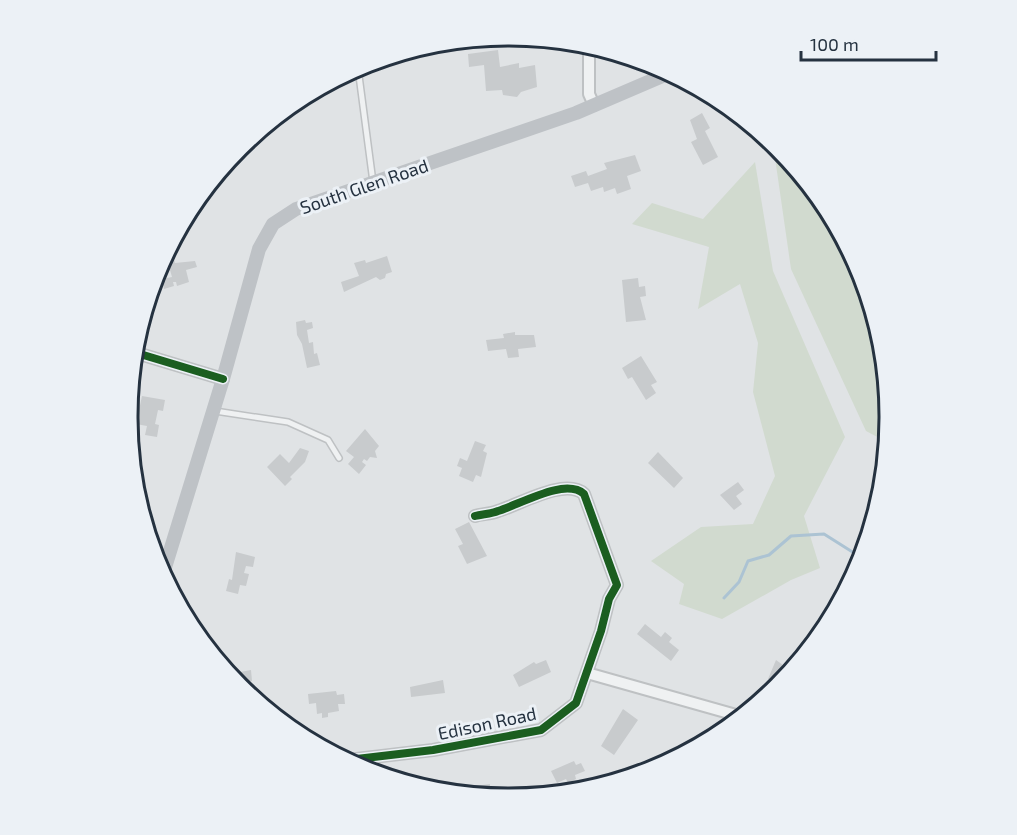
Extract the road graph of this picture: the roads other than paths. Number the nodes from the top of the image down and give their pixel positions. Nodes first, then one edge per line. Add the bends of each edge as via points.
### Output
1 (589, 56) edge
2 (359, 78) edge
3 (657, 78) edge
4 (594, 105) junction
5 (374, 183) junction
6 (143, 355) edge
7 (223, 379) junction
8 (213, 411) junction
9 (339, 458) dead end
10 (474, 516) dead end
11 (167, 561) edge
12 (587, 673) junction
13 (732, 714) edge
14 (363, 758) edge

1 - 4 street via 589,94
2 - 5 lane
3 - 4 main road, South Glen Road
4 - 5 main road, South Glen Road
5 - 7 main road, South Glen Road via 296,209 268,230 259,249
6 - 7 street
7 - 8 main road, South Glen Road
8 - 9 lane via 288,422 328,440
8 - 11 main road, South Glen Road
10 - 12 street, Edison Road via 497,512 550,491 574,490 584,494 618,585 609,599
12 - 13 street
12 - 14 street, Edison Road via 576,703 541,730

